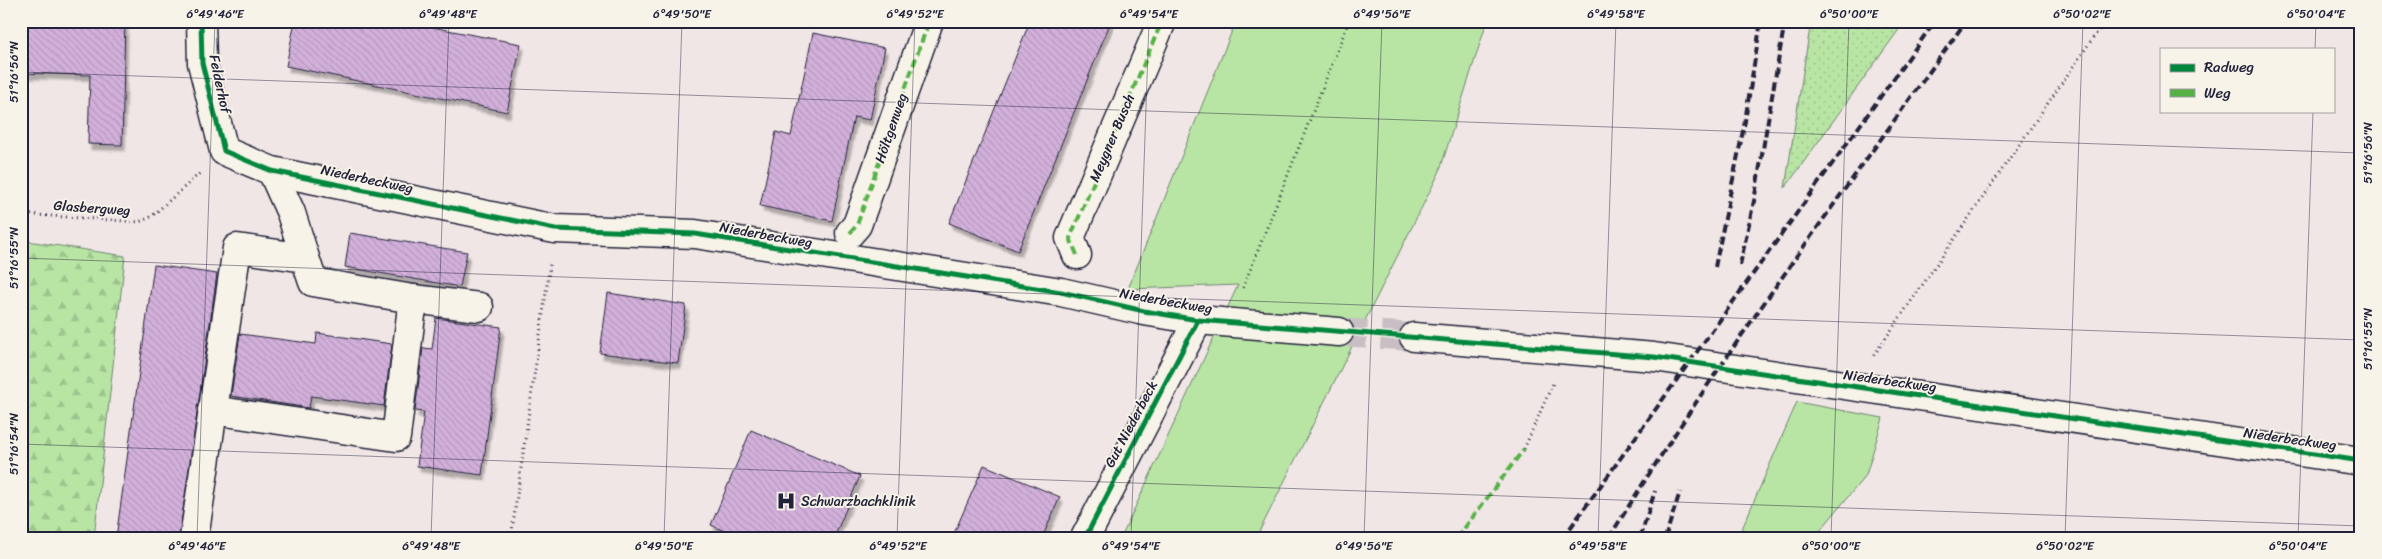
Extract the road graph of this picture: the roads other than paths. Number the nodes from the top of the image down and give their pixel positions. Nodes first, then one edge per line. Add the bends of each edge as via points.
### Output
1 (201, 21) edge
2 (929, 21) edge
3 (1162, 21) edge
4 (224, 151) joint
5 (272, 171) junction
6 (850, 234) dead end
7 (1077, 256) dead end
8 (305, 258) junction
9 (413, 299) junction
10 (479, 307) dead end
11 (1198, 320) junction
12 (1340, 332) tunnel mouth
13 (1414, 337) tunnel mouth
14 (212, 410) junction
15 (2361, 461) edge
16 (194, 538) edge
17 (1084, 538) edge

1 - 4 street, Felderhof via 202,63
2 - 6 street, Höltgenweg via 857,225
3 - 7 street, Meygner Busch via 1070,238
4 - 5 street, Niederbeckweg
5 - 8 street via 291,213
5 - 11 street, Niederbeckweg via 555,229 695,234 1061,292
8 - 9 street via 313,282
8 - 14 street via 236,248
9 - 10 street
9 - 14 street via 396,437
11 - 12 street, Niederbeckweg
11 - 17 street, Gut Niederbeck
13 - 15 street, Niederbeckweg via 1654,357
14 - 16 street

